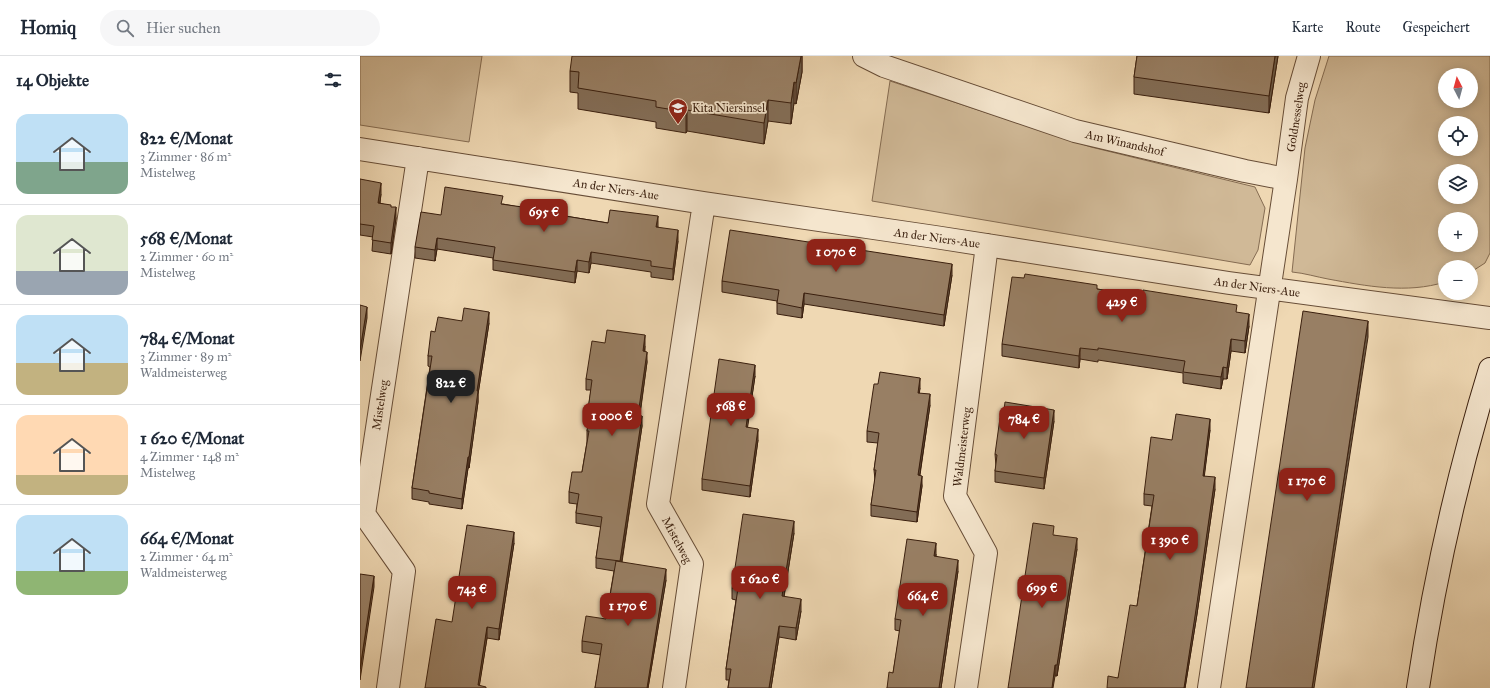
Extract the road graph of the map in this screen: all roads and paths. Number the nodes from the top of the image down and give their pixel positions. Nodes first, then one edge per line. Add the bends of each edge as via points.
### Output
1 (864, 56) edge
2 (1309, 56) edge
3 (360, 150) edge
4 (418, 158) junction
5 (1286, 179) junction
6 (704, 203) junction
7 (988, 245) junction
8 (1270, 289) junction
9 (1490, 318) edge
10 (1490, 369) edge
11 (388, 688) edge
12 (674, 688) edge
13 (966, 688) edge
14 (1209, 688) edge
15 (1418, 688) edge

1 - 5 street, Am Winandshof via 884,66 1075,131
2 - 5 street, Goldnesselweg via 1297,98
3 - 4 street, An der Niers-Aue
4 - 6 street, An der Niers-Aue
4 - 11 street, Mistelweg via 364,514 404,571
5 - 8 street
6 - 7 street, An der Niers-Aue
6 - 12 street, Mistelweg via 658,504 692,564
7 - 8 street, An der Niers-Aue
7 - 13 street, Waldmeisterweg via 955,496 986,553
8 - 9 street, An der Niers-Aue
8 - 14 street
10 - 15 street via 1458,485 1437,580

